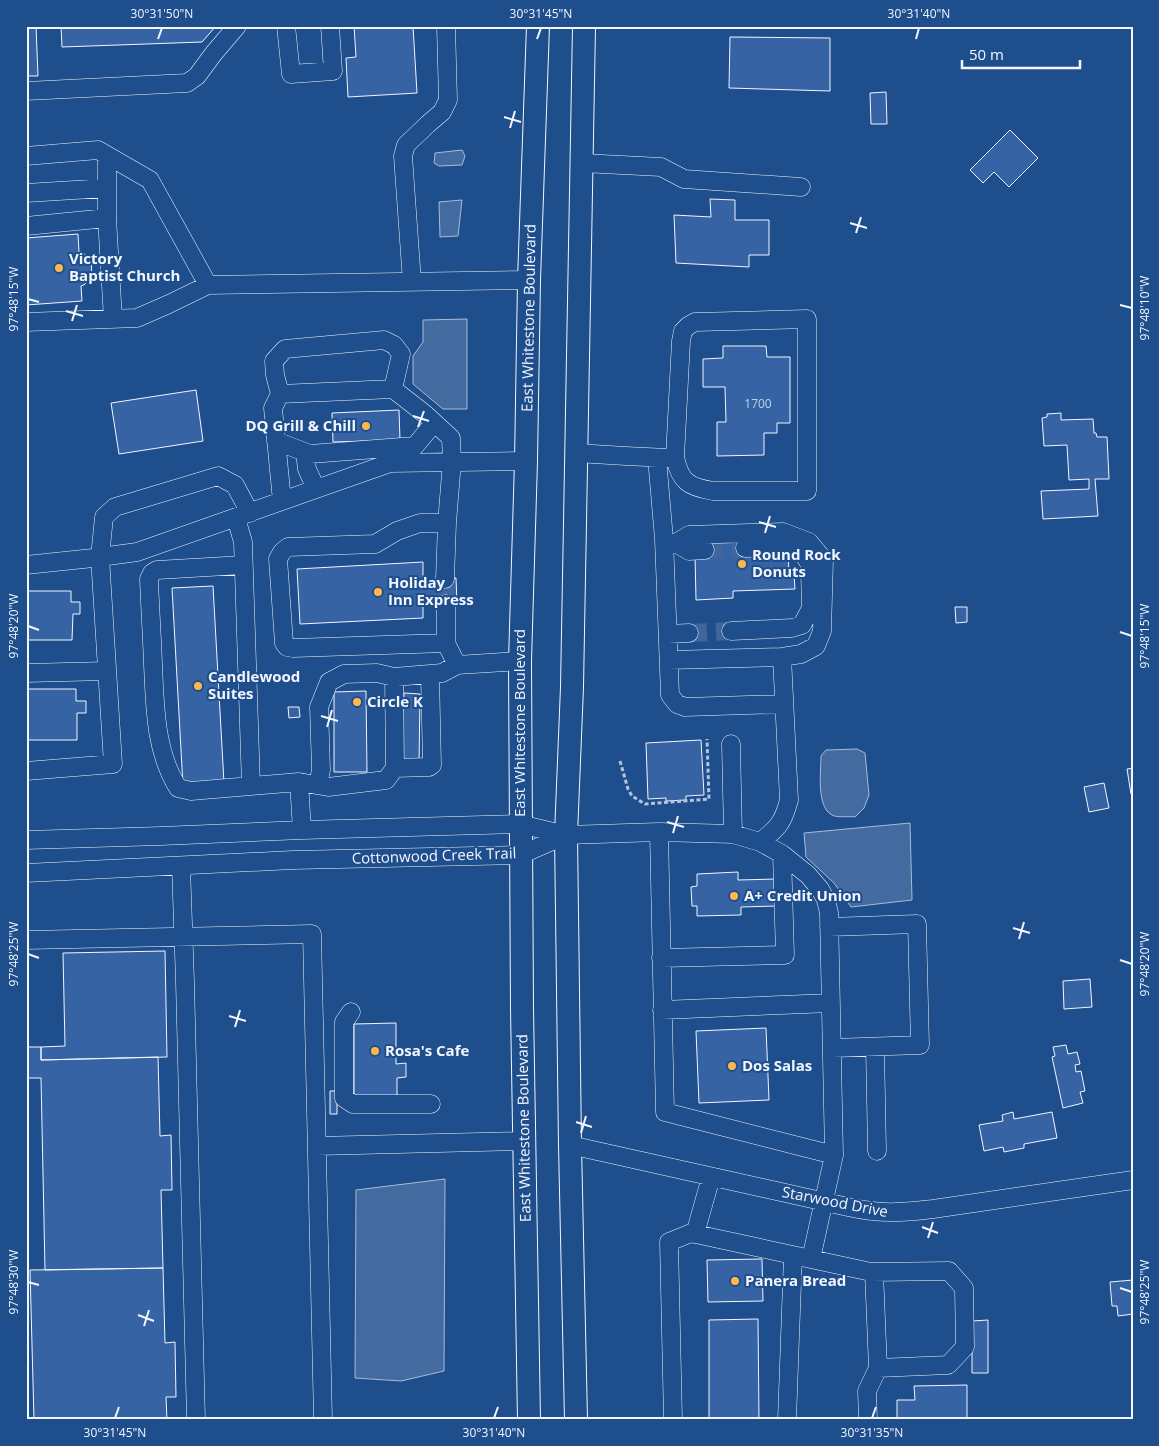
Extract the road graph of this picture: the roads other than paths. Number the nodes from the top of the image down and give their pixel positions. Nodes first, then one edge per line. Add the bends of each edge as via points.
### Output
1 (237, 26) edge
2 (286, 26) edge
3 (330, 26) edge
4 (446, 26) edge
5 (538, 26) edge
6 (584, 26) edge
7 (26, 91) edge
8 (107, 155) junction
9 (26, 156) edge
10 (582, 163) junction
11 (801, 187) dead end
12 (107, 188) junction
13 (26, 193) edge
14 (107, 218) junction
15 (26, 226) edge
16 (529, 280) junction
17 (412, 282) junction
18 (208, 285) junction
19 (113, 319) junction
20 (26, 322) edge
21 (393, 389) junction
22 (280, 394) junction
23 (434, 423) junction
24 (276, 441) junction
25 (305, 453) junction
26 (576, 453) junction
27 (675, 457) junction
28 (657, 458) junction
29 (452, 461) junction
30 (526, 461) junction
31 (316, 489) junction
32 (282, 501) junction
33 (243, 515) junction
34 (447, 522) junction
35 (670, 543) junction
36 (745, 548) tunnel mouth
37 (705, 550) tunnel mouth
38 (100, 557) junction
39 (26, 565) edge
40 (243, 565) junction
41 (445, 579) tunnel mouth
42 (446, 604) tunnel mouth
43 (731, 631) tunnel mouth
44 (689, 633) tunnel mouth
45 (668, 634) junction
46 (446, 643) junction
47 (782, 657) junction
48 (520, 660) junction
49 (669, 660) junction
50 (457, 666) junction
51 (107, 670) junction
52 (26, 673) edge
53 (430, 674) junction
54 (394, 677) junction
55 (784, 704) junction
56 (731, 744) dead end
57 (395, 768) junction
58 (26, 771) edge
59 (299, 782) junction
60 (318, 785) junction
61 (251, 786) junction
62 (520, 824) junction
63 (302, 830) junction
64 (659, 832) junction
65 (733, 834) junction
66 (566, 835) junction
67 (26, 840) edge
68 (760, 842) junction
69 (782, 854) junction
70 (520, 855) junction
71 (181, 866) junction
72 (26, 872) edge
73 (830, 927) junction
74 (184, 936) junction
75 (26, 940) edge
76 (661, 958) junction
77 (832, 1003) junction
78 (662, 1010) junction
79 (351, 1012) dead end
80 (875, 1047) junction
81 (833, 1048) junction
82 (432, 1104) dead end
83 (524, 1141) junction
84 (570, 1145) junction
85 (317, 1146) junction
86 (877, 1151) dead end
87 (834, 1154) junction
88 (711, 1177) junction
89 (1133, 1180) edge
90 (824, 1201) junction
91 (696, 1234) junction
92 (793, 1255) junction
93 (810, 1259) junction
94 (874, 1272) junction
95 (878, 1368) junction
96 (196, 1420) edge
97 (323, 1420) edge
98 (529, 1420) edge
99 (576, 1420) edge
100 (673, 1420) edge
101 (787, 1420) edge
102 (868, 1420) edge

1 - 7 street via 197,76 187,82
2 - 3 street via 291,74 333,71
4 - 17 street via 448,100 442,112 406,145 403,156
5 - 16 main road, East Whitestone Boulevard
6 - 10 main road
8 - 9 street via 98,150
8 - 12 street
8 - 18 street via 150,180
10 - 11 street via 661,167 684,179
10 - 26 main road
12 - 13 street
12 - 14 street
14 - 15 street
14 - 19 street
16 - 17 street
16 - 30 main road, East Whitestone Boulevard
17 - 18 street
18 - 19 street via 138,318
19 - 20 street
21 - 22 street
21 - 22 street via 401,354 384,340 285,349 274,361
21 - 23 street
22 - 24 street via 273,408
23 - 25 street via 415,446
23 - 29 street via 452,438
24 - 25 street
24 - 32 street
25 - 31 street via 307,469
26 - 28 street
26 - 66 main road
27 - 27 street via 679,352 683,332 688,326 695,322 807,319 807,491 700,489 684,480
27 - 28 street
28 - 35 street
29 - 30 street
29 - 31 street via 390,463
29 - 34 street
30 - 48 main road, East Whitestone Boulevard
31 - 32 street
32 - 33 street
33 - 38 street via 138,552
33 - 38 street via 234,485 218,476 115,507 104,517
33 - 40 street
34 - 41 street
34 - 46 street via 420,523 375,544 288,547 278,559 284,643 287,647
35 - 37 street via 689,551
35 - 45 street
35 - 47 street via 689,535 784,532 809,542 824,560 822,630 816,646 801,654
36 - 43 street via 794,548 804,555 809,563 811,608 802,625 792,628
38 - 39 street
38 - 51 street
40 - 61 street
40 - 61 street via 157,570 149,579 156,719 160,743 173,779 178,788 191,791
42 - 46 street
44 - 45 street
45 - 49 street
46 - 50 street
47 - 49 street
47 - 55 street
48 - 50 street
48 - 62 main road, East Whitestone Boulevard
49 - 55 street via 670,695 677,704 685,707
50 - 53 street
51 - 52 street
51 - 58 street via 113,764
53 - 54 street
53 - 57 street via 432,765 429,768
54 - 57 street
54 - 60 street via 377,673 344,674 329,682 319,707 321,770
55 - 68 street via 789,800 785,817
56 - 65 street
57 - 60 street via 386,780 328,787
59 - 60 street
59 - 61 street
59 - 63 street
62 - 63 street, Cottonwood Creek Trail
62 - 66 street, Cottonwood Creek Trail
62 - 70 main road, East Whitestone Boulevard
63 - 67 street, Cottonwood Creek Trail
64 - 65 street
64 - 66 street
64 - 76 street
65 - 68 street
66 - 70 street, Cottonwood Creek Trail
66 - 84 main road
68 - 69 street
69 - 73 street via 820,889 826,900
69 - 76 street via 785,955
70 - 71 street, Cottonwood Creek Trail
70 - 83 main road, East Whitestone Boulevard
71 - 72 street, Cottonwood Creek Trail
71 - 74 street
73 - 77 street
73 - 80 street via 917,924 920,1045
74 - 75 street
74 - 85 street via 312,934
74 - 96 street
76 - 78 street
77 - 78 street
77 - 81 street
78 - 87 street via 664,1112
79 - 82 street via 344,1022 344,1098 353,1104
80 - 81 street
80 - 86 street
81 - 87 street
83 - 85 street
83 - 98 main road, East Whitestone Boulevard
84 - 88 street, Starwood Drive
84 - 99 main road
85 - 97 street
87 - 90 street
88 - 90 street, Starwood Drive
88 - 91 street
89 - 90 street, Starwood Drive via 902,1213 876,1212
90 - 93 street
91 - 92 street
91 - 100 street via 670,1242
92 - 93 street
92 - 101 street
93 - 94 street
94 - 95 street
94 - 95 street via 949,1271 964,1288 965,1347 948,1364
95 - 102 street via 867,1391

